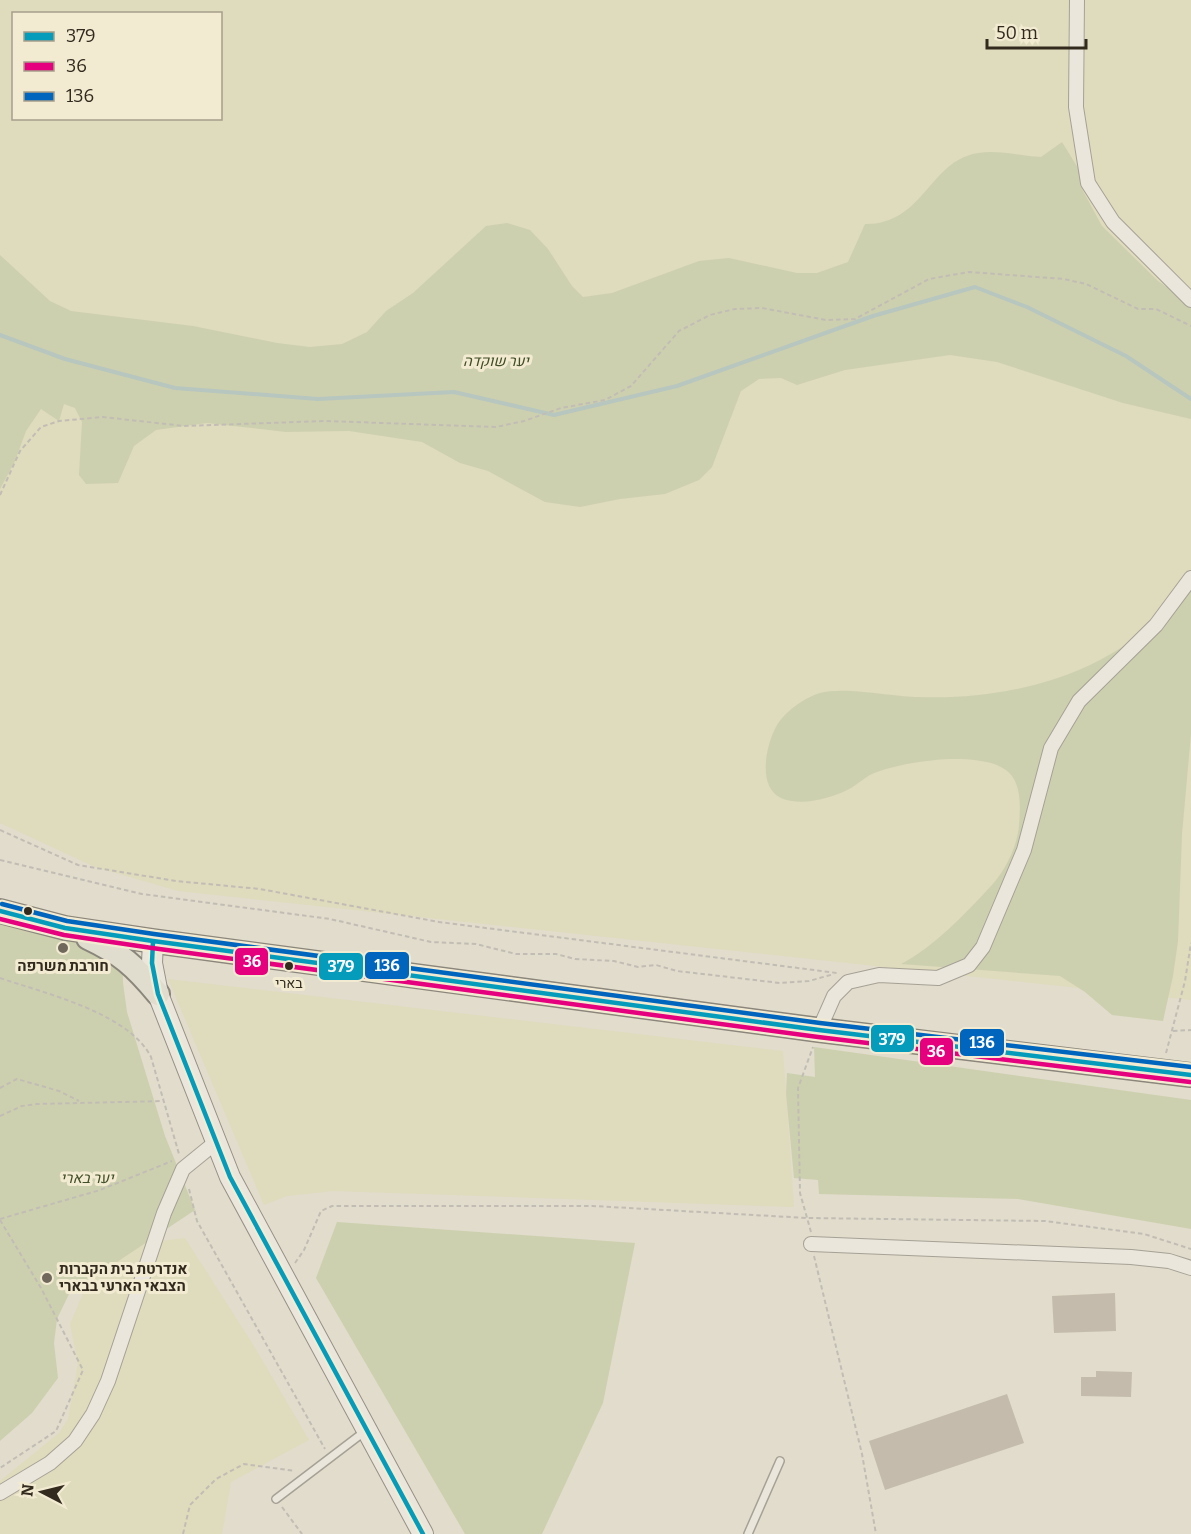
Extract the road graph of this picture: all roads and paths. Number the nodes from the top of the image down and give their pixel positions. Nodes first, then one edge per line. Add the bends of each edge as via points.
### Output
1 (1077, 0) edge
2 (1191, 300) edge
3 (1191, 326) edge
4 (0, 495) edge
5 (1191, 578) edge
6 (0, 830) edge
7 (0, 860) edge
8 (0, 911) edge
9 (65, 928) junction
10 (153, 941) junction
11 (1191, 943) edge
12 (864, 977) junction
13 (0, 978) edge
14 (158, 994) junction
15 (819, 1030) junction
16 (1191, 1030) edge
17 (1172, 1031) junction
18 (1161, 1070) junction
19 (1191, 1075) edge
20 (0, 1088) edge
21 (164, 1101) junction
22 (82, 1103) junction
23 (0, 1116) edge
24 (215, 1143) junction
25 (183, 1169) junction
26 (807, 1218) junction
27 (0, 1220) edge
28 (811, 1244) junction
29 (1191, 1249) edge
30 (1191, 1268) edge
31 (281, 1273) junction
32 (366, 1430) junction
33 (330, 1458) junction
34 (780, 1461) dead end
35 (0, 1468) edge
36 (310, 1473) junction
37 (0, 1493) edge
38 (276, 1499) joint
39 (183, 1534) edge
40 (302, 1534) edge
41 (423, 1534) edge
42 (748, 1534) edge
43 (876, 1534) edge

1 - 2 street via 1076,107 1088,183 1113,222
3 - 4 path via 1156,309 1138,309 1086,284 969,272 929,279 855,319 826,320 762,308 710,315 679,331 631,386 605,400 496,426 325,421 184,426 104,417 59,421 41,427 20,451
5 - 12 street via 1156,625 1079,701 1051,748 1024,850 983,947 969,965 938,978
6 - 12 path via 78,865 176,881 260,889 439,922
7 - 12 path via 142,894 330,920 431,942 476,944 516,954 556,954 780,983 832,974
8 - 9 main road
9 - 10 main road
9 - 14 main road via 124,957
10 - 14 main road via 152,963
10 - 15 main road
11 - 17 path
12 - 15 street via 848,982 834,996
13 - 21 path via 88,1009 132,1033 151,1056
14 - 24 main road
15 - 18 main road
15 - 26 path via 798,1088 800,1193
16 - 17 path
17 - 18 path
18 - 19 main road
20 - 22 path via 17,1079 59,1090
21 - 22 path
21 - 27 path via 180,1158 100,1190
22 - 23 path via 29,1105
24 - 25 street
24 - 31 main road
25 - 33 path via 197,1221
25 - 37 street via 93,1414 75,1441 50,1463
26 - 28 path
26 - 29 path via 1045,1221 1144,1234
26 - 31 path via 593,1206 332,1206 321,1211 304,1250
27 - 35 path via 83,1370 56,1431
28 - 30 street via 1131,1257
28 - 43 path via 862,1454
31 - 32 main road
32 - 33 lane
32 - 41 main road
33 - 36 lane
34 - 42 lane
36 - 38 lane
36 - 39 path via 244,1464 216,1479 190,1505
38 - 40 path

